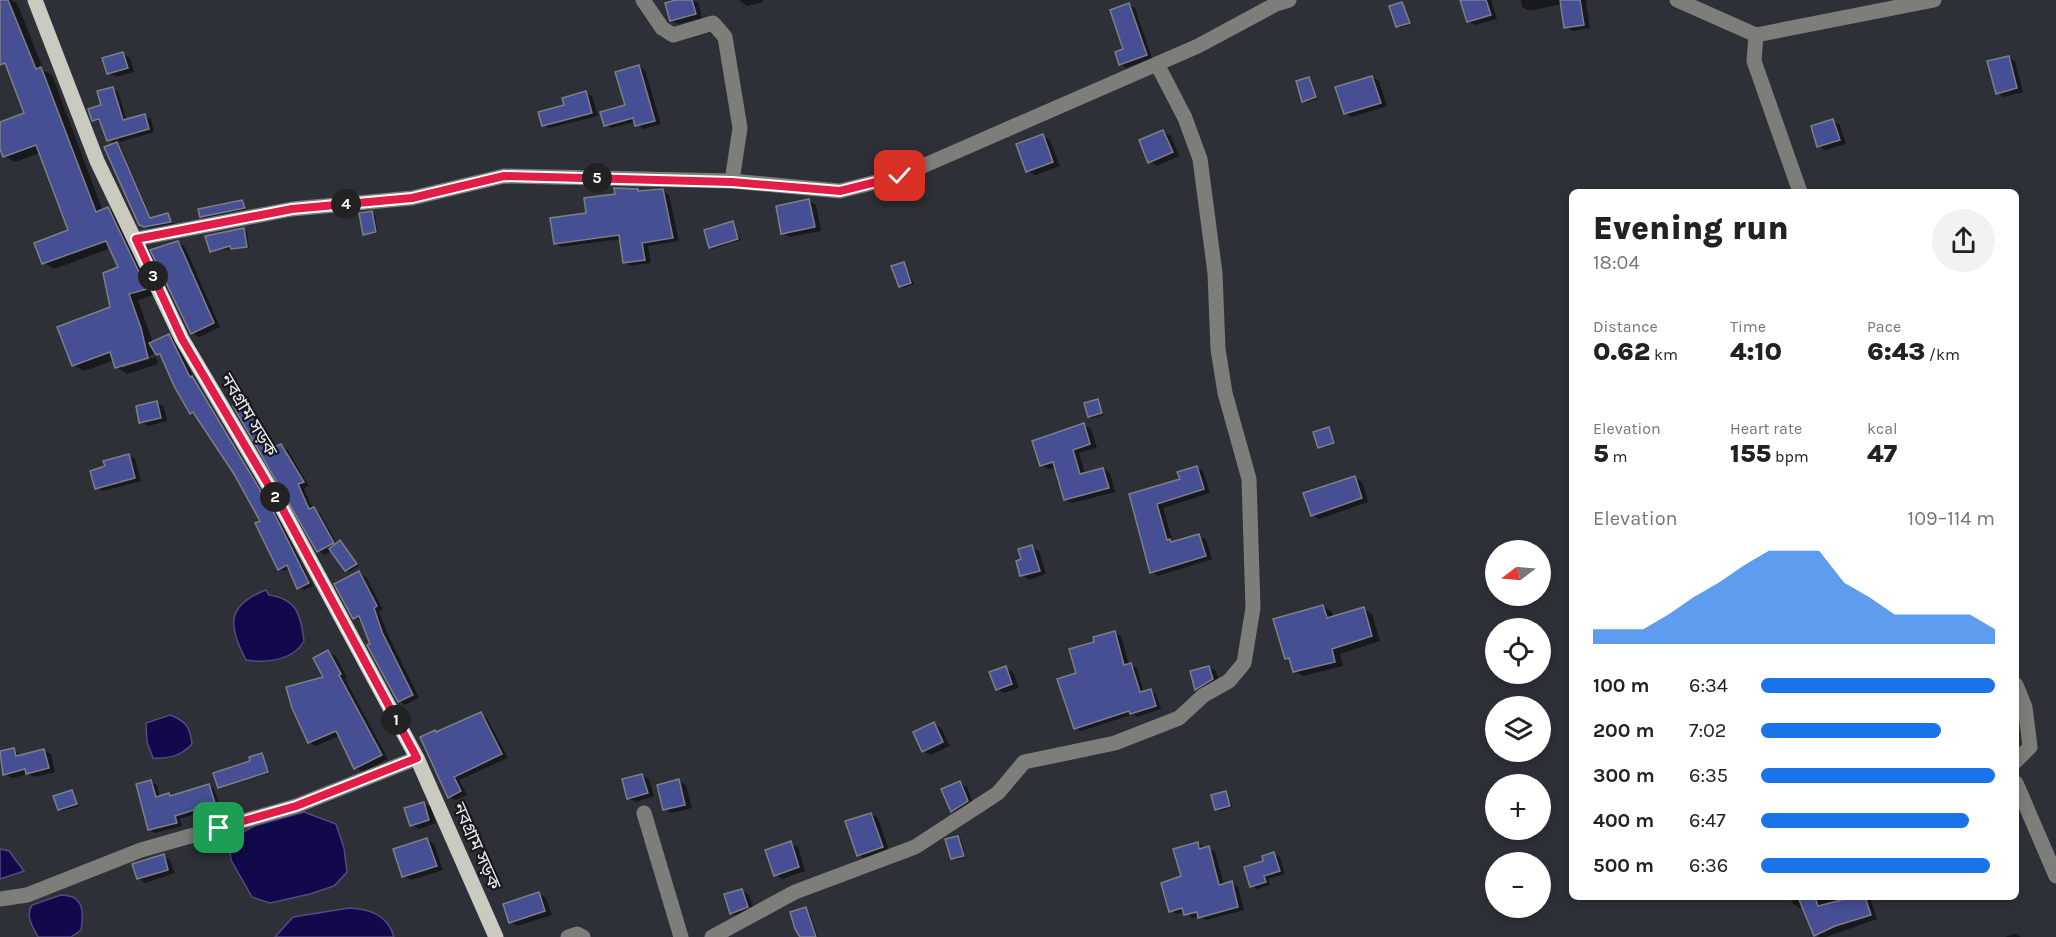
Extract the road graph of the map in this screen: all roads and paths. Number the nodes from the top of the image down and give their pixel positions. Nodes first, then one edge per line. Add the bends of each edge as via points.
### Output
1 (35, 0) edge
2 (643, 0) edge
3 (1289, 0) edge
4 (1677, 0) edge
5 (1934, 0) edge
6 (1756, 34) junction
7 (1157, 64) junction
8 (732, 182) junction
9 (1799, 189) edge
10 (136, 239) junction
11 (2019, 692) edge
12 (417, 758) junction
13 (2019, 758) edge
14 (2019, 790) edge
15 (644, 813) dead end
16 (2056, 876) edge
17 (0, 899) edge
18 (496, 937) edge
19 (568, 937) edge
20 (583, 937) edge
21 (681, 937) edge
22 (712, 937) edge

1 - 10 main road, নবগ্রাম সড়ক via 97,161
2 - 8 street via 662,28 673,35 713,23 725,37 740,129
3 - 7 street
4 - 6 street
5 - 6 street
6 - 9 street via 1754,61
7 - 8 street via 900,176 840,191
7 - 22 street via 1200,159 1225,393 1249,479 1253,608 1244,663 1229,681 1204,695 1179,718 1115,743 1024,762 998,793 915,847 795,892
8 - 10 street via 504,176 412,198 292,209
10 - 12 main road, নবগ্রাম সড়ক via 182,339 282,508
11 - 13 street via 2030,747
12 - 17 street via 296,806 141,850 27,895
12 - 18 main road, নবগ্রাম সড়ক
14 - 16 street
15 - 21 street
19 - 20 street

